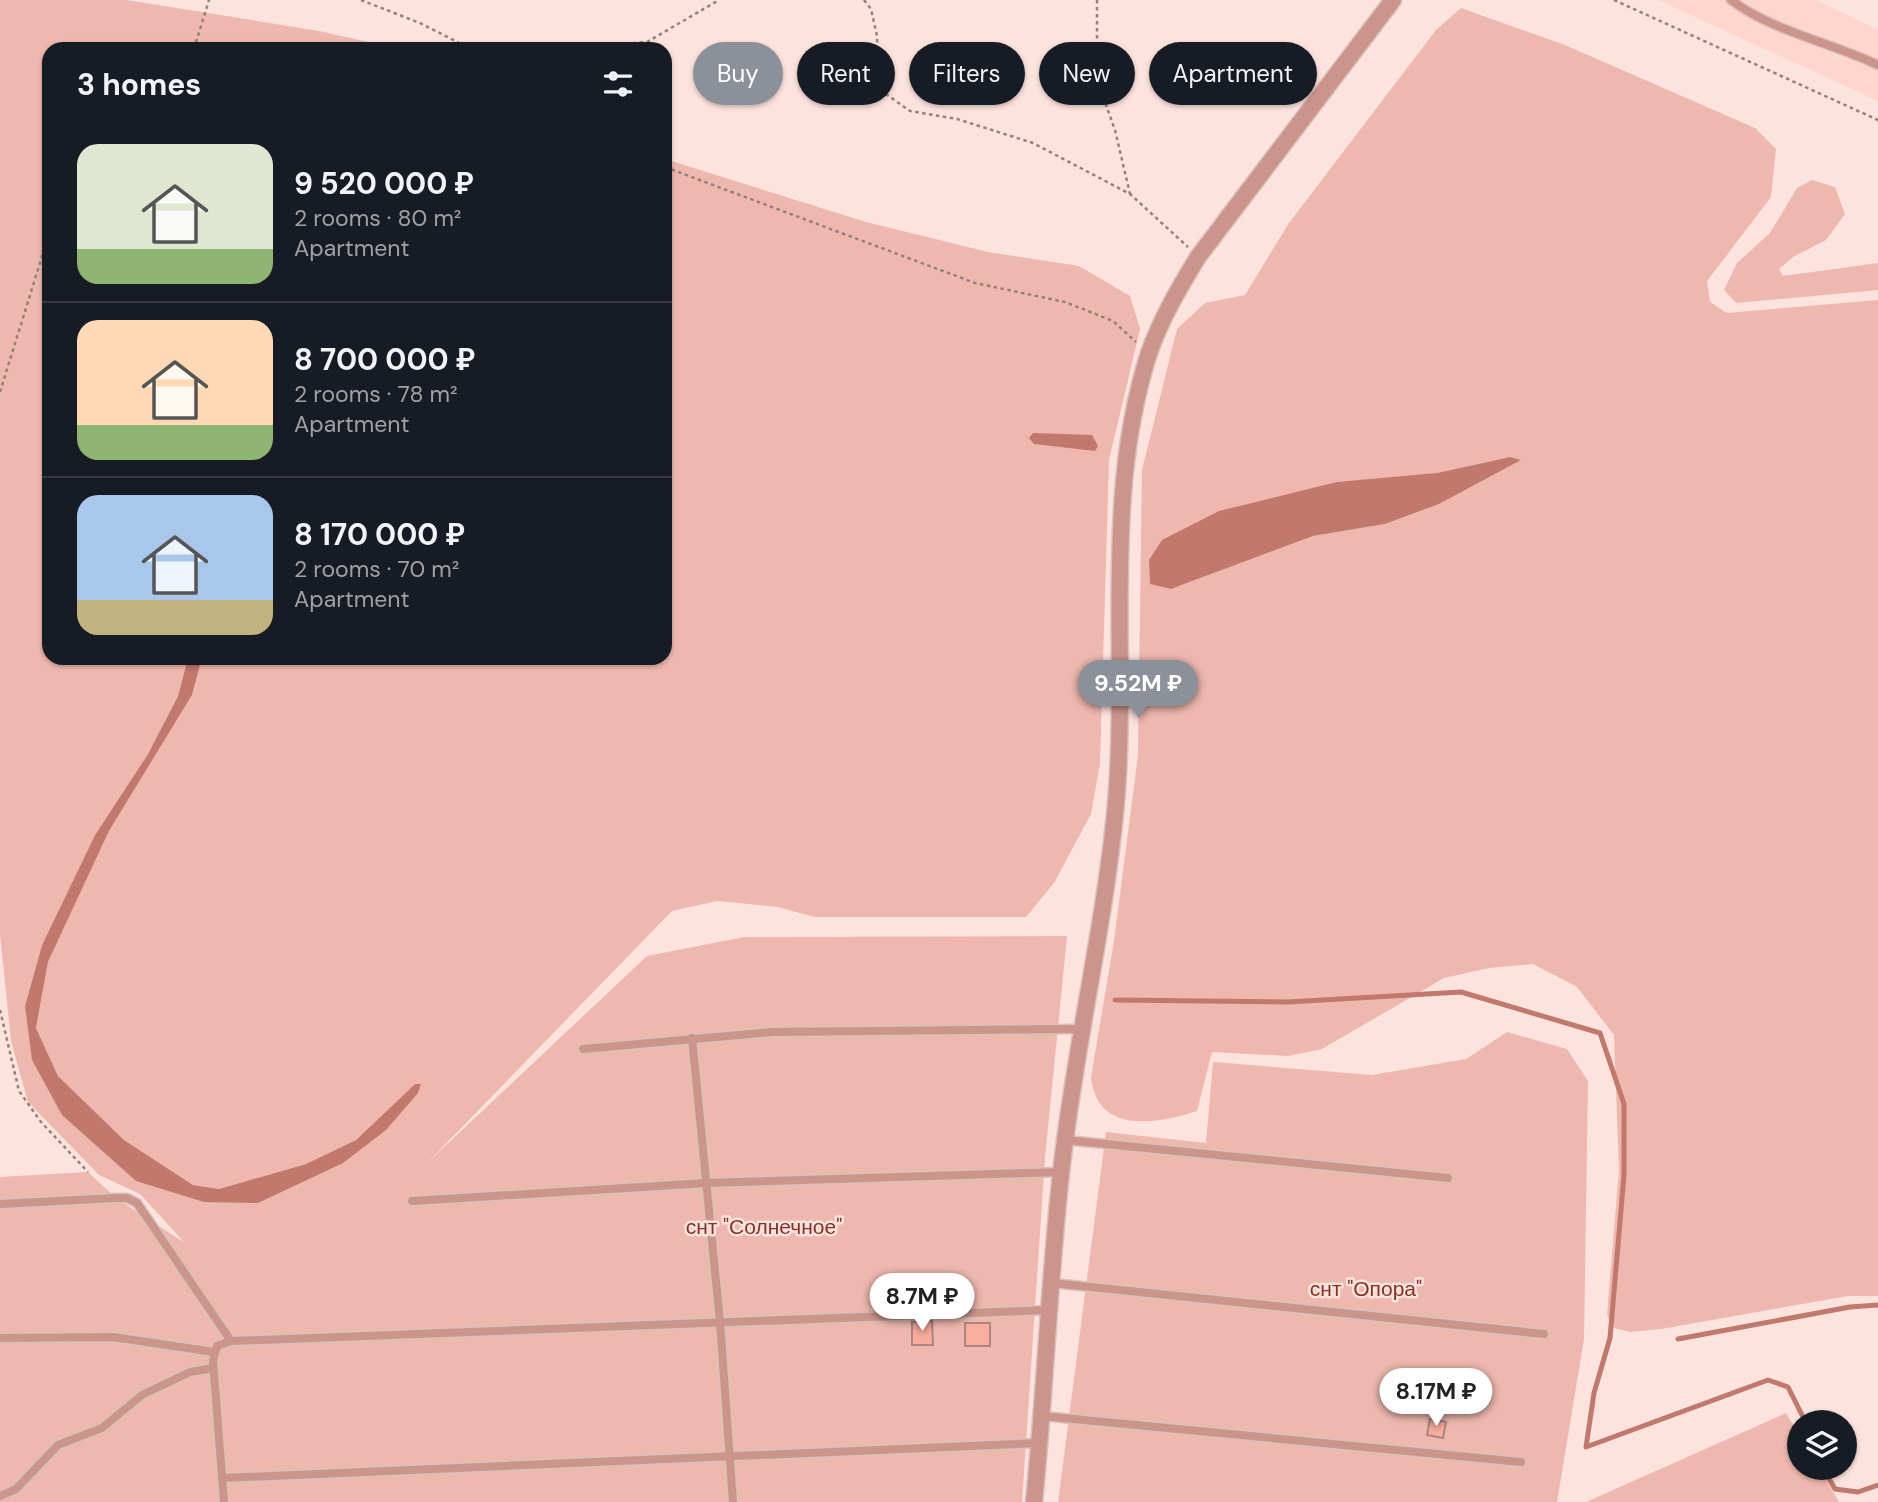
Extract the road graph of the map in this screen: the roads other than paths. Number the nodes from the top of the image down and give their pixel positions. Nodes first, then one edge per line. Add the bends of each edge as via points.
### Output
1 (1393, 0) edge
2 (1731, 0) edge
3 (1878, 65) edge
4 (1080, 1029) junction
5 (692, 1038) junction
6 (583, 1049) dead end
7 (1065, 1140) junction
8 (1061, 1172) junction
9 (1448, 1178) dead end
10 (707, 1183) junction
11 (412, 1201) dead end
12 (0, 1204) edge
13 (1052, 1283) junction
14 (1049, 1310) junction
15 (720, 1322) junction
16 (1544, 1334) dead end
17 (0, 1338) edge
18 (232, 1341) junction
19 (214, 1352) junction
20 (213, 1368) junction
21 (1042, 1416) junction
22 (1040, 1443) junction
23 (731, 1457) junction
24 (1521, 1462) dead end
25 (222, 1478) junction
26 (0, 1496) edge
27 (224, 1502) edge
28 (733, 1502) edge
29 (1034, 1502) edge

1 - 4 street via 1198,257 1170,303 1149,354 1131,433 1122,507 1115,816
2 - 3 lane via 1777,26
4 - 5 lane via 772,1032
4 - 7 street
5 - 6 lane
5 - 10 lane
7 - 8 street
7 - 9 lane
8 - 10 lane
8 - 13 street
10 - 11 lane
10 - 15 lane
12 - 18 lane via 116,1198 137,1203
13 - 14 street
13 - 16 lane
14 - 15 lane
14 - 21 street
15 - 18 lane
15 - 23 lane
17 - 19 lane via 113,1337
18 - 19 lane via 217,1346
19 - 20 lane
20 - 25 lane
20 - 26 lane via 190,1372 142,1395 102,1428 58,1446 16,1489
21 - 22 street
21 - 24 lane
22 - 23 lane
22 - 29 street
23 - 25 lane
23 - 28 lane
25 - 27 lane

